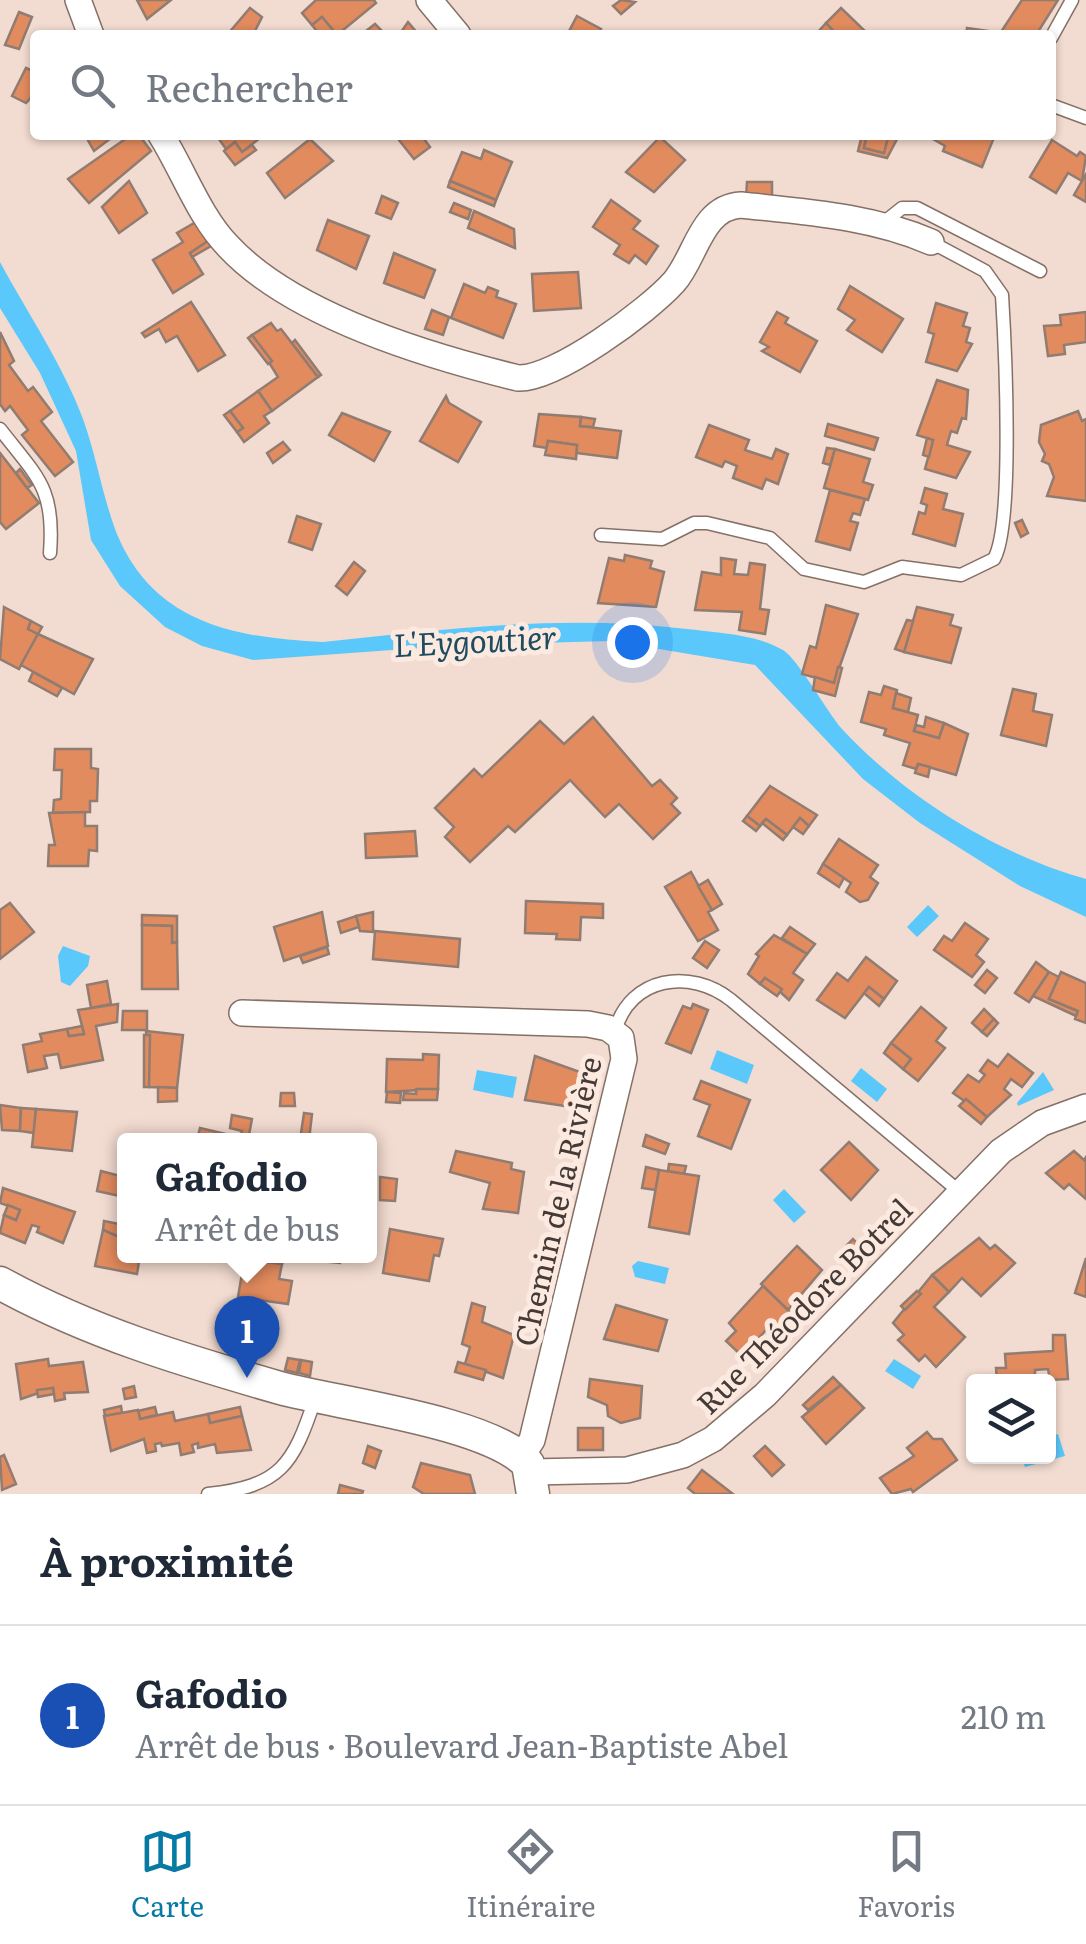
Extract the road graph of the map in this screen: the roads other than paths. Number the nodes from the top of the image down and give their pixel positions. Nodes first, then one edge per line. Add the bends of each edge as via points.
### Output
1 (78, 0) edge
2 (429, 0) edge
3 (1072, 0) edge
4 (89, 30) edge
5 (454, 30) edge
6 (1055, 30) edge
7 (1056, 107) edge
8 (1086, 118) edge
9 (164, 140) edge
10 (882, 224) junction
11 (931, 242) joint
12 (1040, 271) dead end
13 (0, 429) edge
14 (600, 535) dead end
15 (50, 554) dead end
16 (242, 1013) dead end
17 (616, 1032) junction
18 (1086, 1107) edge
19 (961, 1194) junction
20 (0, 1283) edge
21 (316, 1396) junction
22 (528, 1474) edge
23 (208, 1494) edge

1 - 4 street
2 - 5 street
3 - 6 lane
7 - 8 lane
9 - 10 street via 218,234 256,270 355,326 518,378 562,364 657,298 683,272 707,225 725,208
10 - 11 street
10 - 12 lane via 910,206
11 - 14 lane via 985,271 1002,295 1003,535 989,563 961,575 902,567 851,581 804,569 770,538 707,523 654,540
13 - 15 lane via 46,491 53,520
16 - 17 street, Chemin de la Rivière via 588,1024
17 - 19 lane via 627,1004 652,986 684,979 708,984
17 - 22 street, Chemin de la Rivière via 624,1044 619,1081
18 - 19 street, Rue Théodore Botrel via 1029,1130
19 - 22 street, Rue Théodore Botrel via 713,1440 627,1470
20 - 21 street via 112,1336
21 - 22 street via 477,1434
21 - 23 lane via 284,1469 250,1488

